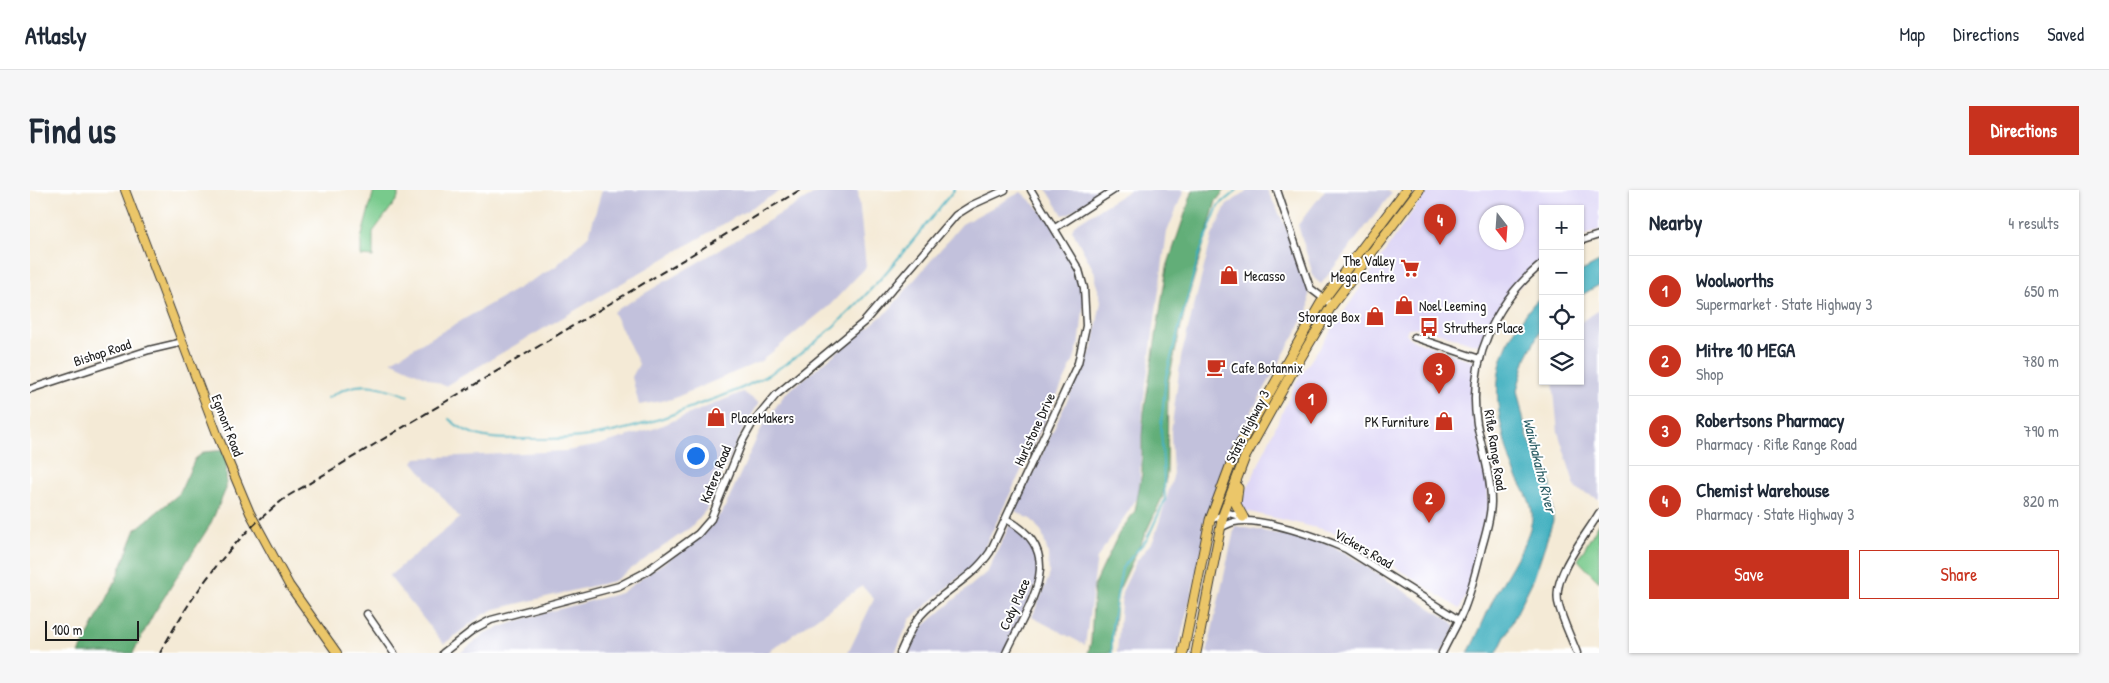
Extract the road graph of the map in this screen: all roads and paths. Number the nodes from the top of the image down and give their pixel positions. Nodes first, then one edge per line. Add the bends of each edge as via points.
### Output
1 (125, 190) edge
2 (1004, 190) edge
3 (1031, 190) edge
4 (1114, 190) edge
5 (1277, 190) edge
6 (1406, 190) edge
7 (1417, 193) edge
8 (1055, 228) junction
9 (1599, 235) edge
10 (1584, 240) edge
11 (1539, 266) edge
12 (1324, 299) junction
13 (1332, 305) junction
14 (1414, 337) dead end
15 (183, 342) junction
16 (1480, 359) junction
17 (30, 389) edge
18 (1250, 447) junction
19 (1599, 513) edge
20 (1223, 514) junction
21 (1006, 519) junction
22 (1246, 519) junction
23 (1210, 520) junction
24 (1220, 528) junction
25 (367, 614) dead end
26 (1459, 620) junction
27 (337, 653) edge
28 (394, 653) edge
29 (443, 653) edge
30 (900, 653) edge
31 (1006, 653) edge
32 (1183, 653) edge
33 (1196, 653) edge
34 (1442, 653) edge
35 (1577, 653) edge

1 - 15 main road, Egmont Road
2 - 29 street, Katere Road via 956,215 864,322 763,409 743,440 711,519 698,534 619,586 491,620
3 - 8 street, Hurlstone Drive
4 - 8 street
5 - 12 street via 1310,288
6 - 7 highway
6 - 12 highway, State Highway 3
7 - 13 highway, State Highway 3
8 - 21 street, Hurlstone Drive via 1071,255 1084,288 1087,307 1084,344
9 - 10 street
11 - 16 street, Rifle Range Road via 1505,302 1484,343
12 - 13 street
12 - 23 highway, State Highway 3 via 1235,453
13 - 18 highway, State Highway 3
14 - 16 street
15 - 17 street, Bishop Road
15 - 27 main road, Egmont Road via 250,513 289,585
16 - 26 street, Rifle Range Road via 1476,409 1491,503 1469,596
18 - 20 highway, State Highway 3
18 - 22 highway via 1235,498 1237,508
19 - 35 street via 1566,567 1557,593 1560,611
20 - 22 street, Vickers Road
20 - 23 street
20 - 24 highway, State Highway 3
21 - 30 street, Hurlstone Drive via 983,563 922,615
21 - 31 street, Cody Place via 1027,532 1034,541 1040,555 1041,571
22 - 24 street, Vickers Road
22 - 26 street, Vickers Road via 1316,537 1346,550
23 - 32 highway, State Highway 3
24 - 33 highway, State Highway 3
25 - 28 street
26 - 34 street, Rifle Range Road

